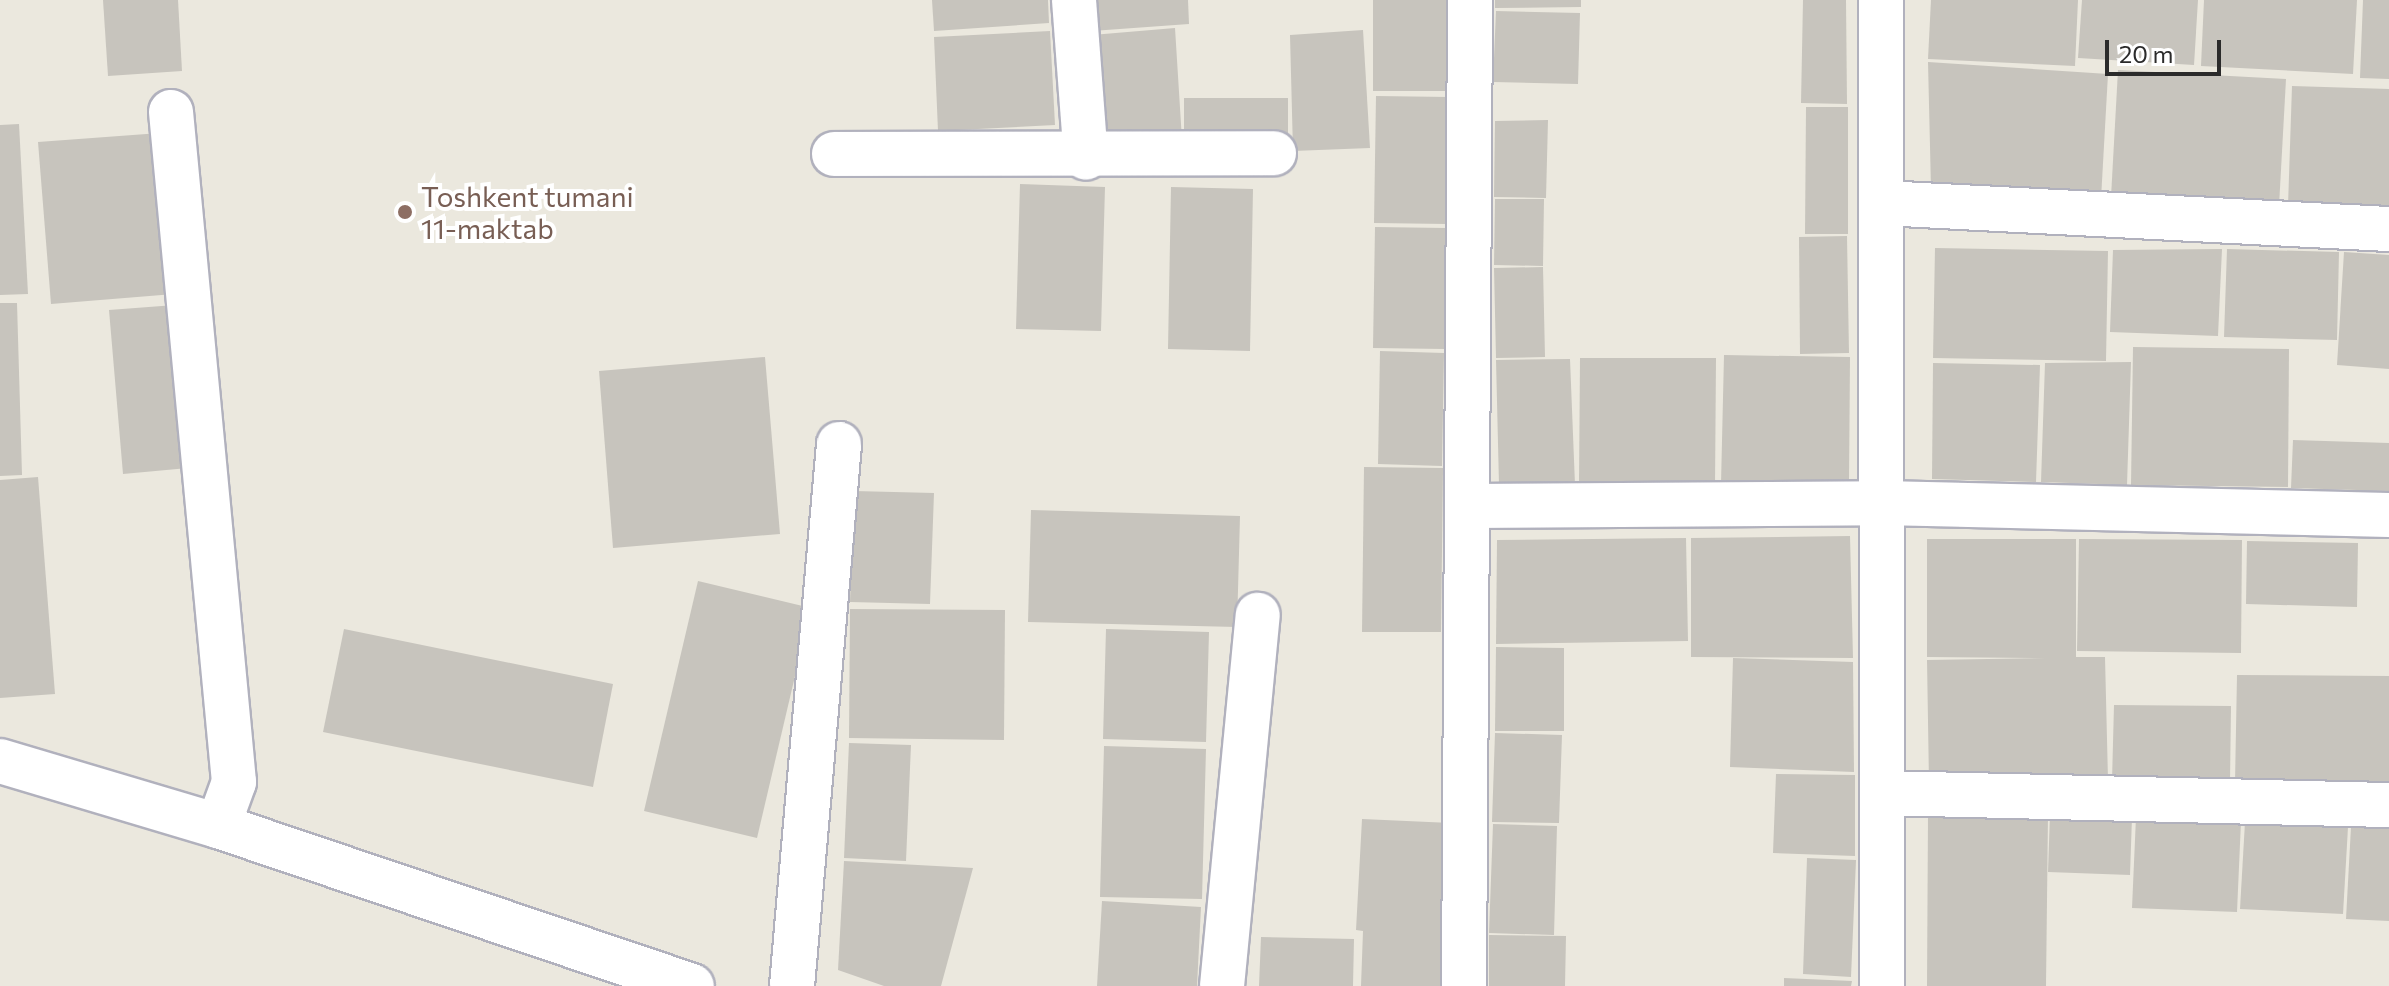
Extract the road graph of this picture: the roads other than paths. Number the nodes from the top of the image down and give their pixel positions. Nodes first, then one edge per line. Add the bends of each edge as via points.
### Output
1 (1074, 0) edge
2 (1470, 0) edge
3 (1881, 0) edge
4 (171, 112) dead end
5 (1274, 153) dead end
6 (834, 154) dead end
7 (1086, 158) junction
8 (1882, 203) junction
9 (2389, 229) edge
10 (839, 444) dead end
11 (1882, 503) junction
12 (1471, 506) junction
13 (2389, 515) edge
14 (1258, 615) dead end
15 (0, 761) edge
16 (1882, 793) junction
17 (2389, 805) edge
18 (218, 826) junction
19 (692, 986) edge
20 (792, 986) edge
21 (1222, 986) edge
22 (1464, 986) edge
23 (1882, 986) edge

1 - 7 street
2 - 12 street
3 - 8 street
4 - 18 street via 234,782
5 - 7 street
6 - 7 street
8 - 9 street
8 - 11 street
10 - 20 street
11 - 12 street
11 - 13 street
11 - 16 street
12 - 22 street
14 - 21 street
15 - 18 street
16 - 17 street
16 - 23 street
18 - 19 street

